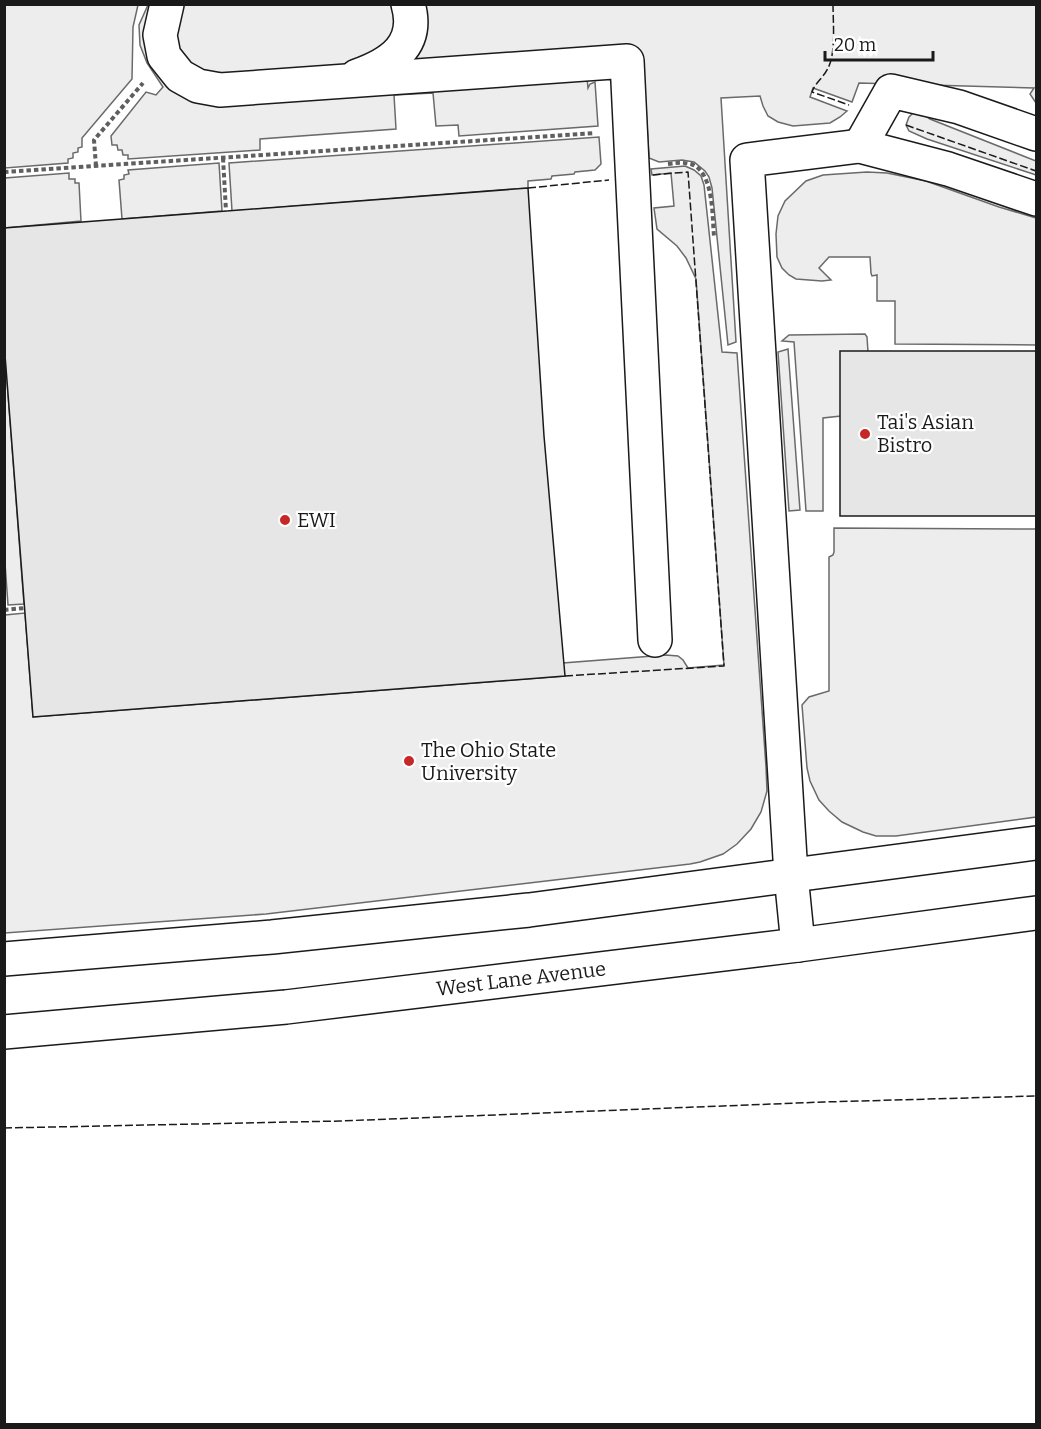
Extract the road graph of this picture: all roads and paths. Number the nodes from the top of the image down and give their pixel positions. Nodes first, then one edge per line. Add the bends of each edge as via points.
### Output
1 (167, 4) edge
2 (408, 4) edge
3 (148, 77) dead end
4 (339, 82) junction
5 (602, 132) dead end
6 (1036, 135) edge
7 (860, 146) junction
8 (223, 158) junction
9 (661, 165) dead end
10 (96, 166) junction
11 (4, 172) edge
12 (1036, 199) edge
13 (226, 211) dead end
14 (715, 245) dead end
15 (25, 608) dead end
16 (4, 610) edge
17 (655, 640) dead end
18 (1036, 843) edge
19 (791, 875) junction
20 (1036, 913) edge
21 (798, 945) junction
22 (4, 959) edge
23 (4, 1032) edge

1 - 4 main road via 160,35 164,56 180,76 198,86 220,90
2 - 4 main road via 412,22 408,40 393,59
3 - 10 path via 94,140
4 - 17 main road via 627,61
5 - 8 path
6 - 7 main road via 959,107 891,91
7 - 12 main road
7 - 19 main road via 747,160
8 - 10 path
8 - 13 path
9 - 14 path via 683,162 704,174
10 - 11 path
15 - 16 path
18 - 19 main road
19 - 21 main road
19 - 22 main road via 517,911 272,937
20 - 21 main road, West Lane Avenue
21 - 23 main road, West Lane Avenue via 286,1007

